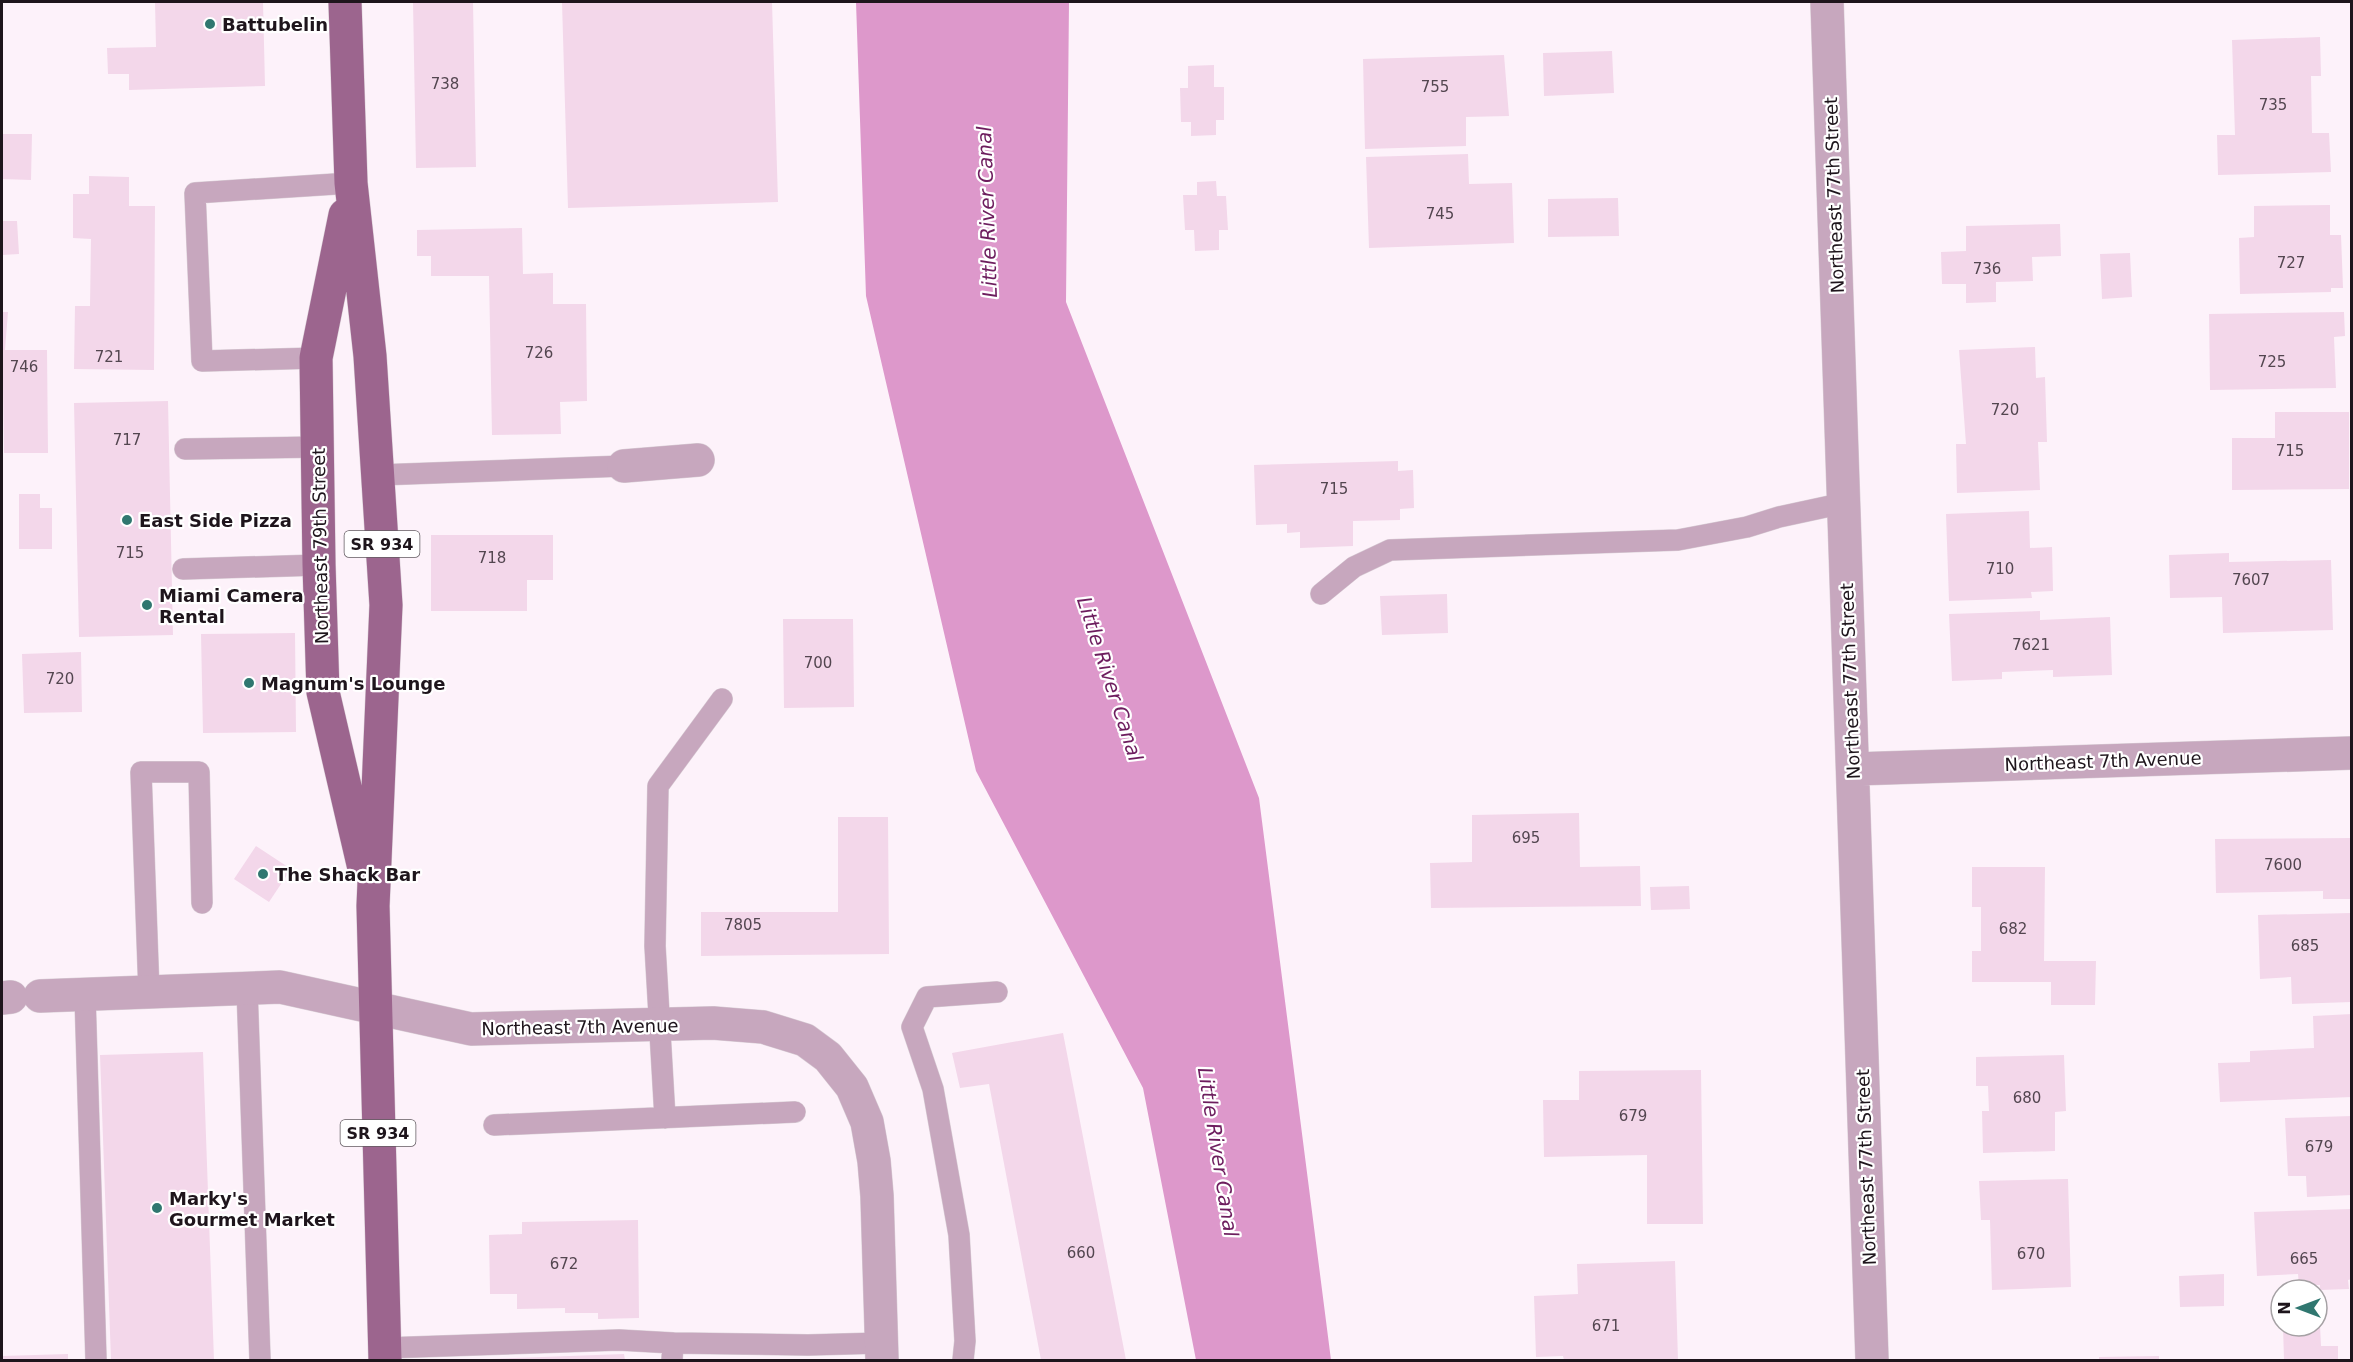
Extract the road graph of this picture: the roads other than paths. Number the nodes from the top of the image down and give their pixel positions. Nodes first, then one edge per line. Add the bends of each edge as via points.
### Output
1 (345, 2) edge
2 (1827, 2) edge
3 (351, 183) junction
4 (316, 358) junction
5 (318, 447) junction
6 (185, 449) dead end
7 (698, 460) dead end
8 (624, 466) joint
9 (378, 475) junction
10 (1844, 503) junction
11 (319, 565) junction
12 (183, 569) dead end
13 (1321, 594) dead end
14 (722, 699) dead end
15 (2352, 753) edge
16 (1854, 769) junction
17 (202, 903) dead end
18 (373, 906) junction
19 (246, 988) junction
20 (997, 992) dead end
21 (149, 993) junction
22 (85, 995) junction
23 (18, 997) edge
24 (375, 1008) junction
25 (660, 1025) junction
26 (795, 1112) dead end
27 (665, 1118) junction
28 (494, 1125) dead end
29 (673, 1352) edge
30 (881, 1352) edge
31 (808, 1353) edge
32 (385, 1354) edge
33 (96, 1360) edge
34 (260, 1360) edge
35 (963, 1360) edge
36 (1872, 1360) edge

1 - 3 main road, Northeast 79th Street / SR 934
2 - 10 street, Northeast 77th Street
3 - 4 main road, Northeast 79th Street
3 - 4 lane via 195,193 202,361
3 - 9 main road, Northeast 79th Street / SR 934
4 - 5 main road, Northeast 79th Street
5 - 6 lane
5 - 11 main road, Northeast 79th Street
7 - 8 street
8 - 9 lane
9 - 18 main road, Northeast 79th Street / SR 934 via 386,605
10 - 13 lane via 1678,540 1390,550 1354,567
10 - 16 street, Northeast 77th Street
11 - 12 lane
11 - 18 main road, Northeast 79th Street via 323,692
14 - 25 lane via 658,786 655,946
15 - 16 street, Northeast 7th Avenue
16 - 36 street, Northeast 77th Street
17 - 21 lane via 199,772 141,772
18 - 24 main road, Northeast 79th Street / SR 934
19 - 21 street, Northeast 7th Avenue
19 - 24 street, Northeast 7th Avenue via 280,987
19 - 34 lane
20 - 35 lane via 927,997 912,1027 933,1089 959,1235
21 - 22 street, Northeast 7th Avenue
22 - 23 street, Northeast 7th Avenue
22 - 33 lane
24 - 25 street, Northeast 7th Avenue via 471,1029
24 - 32 main road, Northeast 79th Street / SR 934
25 - 27 lane
25 - 30 street, Northeast 7th Avenue via 713,1023 763,1027 806,1040 828,1057 852,1087 867,1122 874,1161
26 - 27 lane
27 - 28 lane
29 - 31 lane
29 - 32 lane via 619,1340
30 - 31 lane

